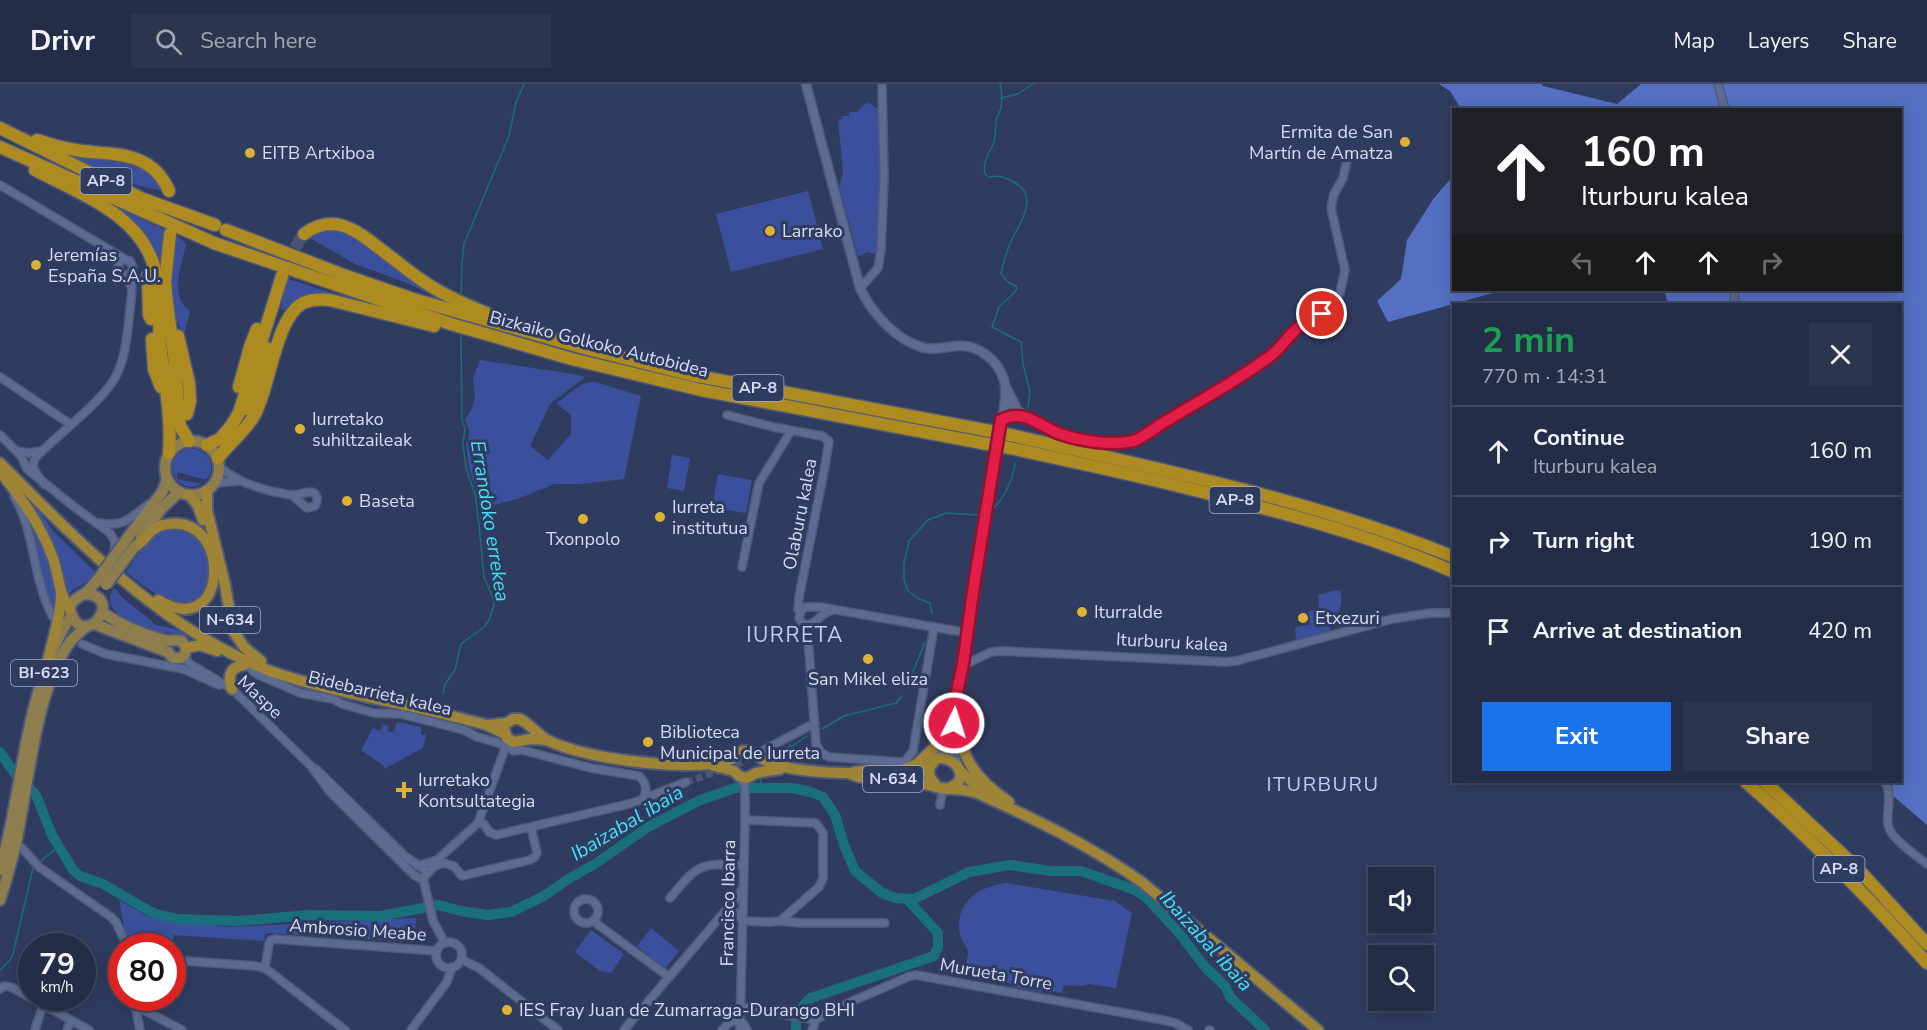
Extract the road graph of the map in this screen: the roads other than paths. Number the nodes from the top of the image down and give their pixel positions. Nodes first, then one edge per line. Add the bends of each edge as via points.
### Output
1 (806, 84) edge
2 (882, 84) edge
3 (1718, 84) edge
4 (1724, 108) edge
5 (0, 128) edge
6 (2, 148) edge
7 (1352, 152) dead end
8 (0, 185) edge
9 (169, 191) dead end
10 (170, 234) dead end
11 (304, 234) tunnel mouth
12 (106, 248) junction
13 (147, 248) junction
14 (125, 259) junction
15 (120, 271) junction
16 (131, 273) junction
17 (282, 276) tunnel mouth
18 (131, 286) junction
19 (860, 288) junction
20 (162, 320) junction
21 (533, 334) junction
22 (543, 351) junction
23 (0, 377) edge
24 (1005, 382) junction
25 (170, 391) junction
26 (1003, 405) junction
27 (1017, 412) junction
28 (727, 415) dead end
29 (1001, 420) junction
30 (70, 424) junction
31 (791, 431) junction
32 (0, 435) edge
33 (197, 442) junction
34 (1013, 442) junction
35 (16, 451) junction
36 (41, 451) junction
37 (169, 453) junction
38 (220, 459) junction
39 (0, 464) edge
40 (0, 472) edge
41 (167, 479) junction
42 (238, 480) junction
43 (45, 485) junction
44 (211, 487) junction
45 (184, 494) junction
46 (302, 499) dead end
47 (154, 502) junction
48 (98, 523) junction
49 (81, 543) junction
50 (130, 543) junction
51 (210, 548) junction
52 (1452, 556) edge
53 (113, 558) junction
54 (742, 567) dead end
55 (1452, 571) edge
56 (101, 584) junction
57 (974, 585) junction
58 (62, 591) junction
59 (85, 594) junction
60 (799, 597) junction
61 (99, 599) junction
62 (972, 603) junction
63 (811, 608) junction
64 (835, 610) junction
65 (71, 612) junction
66 (800, 612) junction
67 (102, 613) junction
68 (1452, 613) edge
69 (53, 617) dead end
70 (817, 618) junction
71 (90, 625) junction
72 (807, 625) junction
73 (933, 627) junction
74 (962, 632) junction
75 (82, 644) dead end
76 (169, 647) junction
77 (185, 652) junction
78 (964, 660) junction
79 (48, 661) junction
80 (247, 666) junction
81 (286, 676) junction
82 (958, 678) junction
83 (334, 689) junction
84 (235, 691) junction
85 (952, 719) junction
86 (815, 723) junction
87 (528, 726) junction
88 (32, 736) junction
89 (511, 739) junction
90 (549, 741) junction
91 (761, 754) junction
92 (734, 757) junction
93 (934, 762) junction
94 (708, 764) junction
95 (311, 766) junction
96 (793, 768) junction
97 (959, 768) junction
98 (736, 773) junction
99 (848, 773) junction
100 (751, 778) junction
101 (686, 782) tunnel mouth
102 (1747, 783) edge
103 (1766, 783) edge
104 (1886, 783) edge
105 (942, 788) junction
106 (643, 799) junction
107 (940, 805) dead end
108 (1020, 812) junction
109 (745, 820) junction
110 (478, 823) junction
111 (531, 827) junction
112 (22, 848) dead end
113 (8, 859) junction
114 (1927, 864) edge
115 (416, 865) junction
116 (744, 865) junction
117 (0, 870) edge
118 (423, 877) junction
119 (744, 886) junction
120 (670, 898) dead end
121 (0, 900) edge
122 (725, 912) junction
123 (592, 921) dead end
124 (743, 921) junction
125 (780, 921) junction
126 (885, 923) dead end
127 (121, 933) edge
128 (445, 943) junction
129 (1927, 944) edge
130 (437, 951) junction
131 (461, 958) junction
132 (186, 961) edge
133 (1927, 963) edge
134 (452, 967) junction
135 (266, 968) junction
136 (669, 977) junction
137 (0, 989) edge
138 (18, 991) edge
139 (741, 1007) junction
140 (41, 1011) edge
141 (54, 1011) edge
142 (137, 1011) edge
143 (146, 1011) edge
144 (813, 1019) junction
145 (71, 1020) junction
146 (739, 1020) junction
147 (35, 1030) edge
148 (67, 1030) edge
149 (89, 1030) edge
150 (140, 1030) edge
151 (183, 1030) edge
152 (345, 1030) edge
153 (411, 1030) edge
154 (558, 1030) edge
155 (624, 1030) edge
156 (722, 1030) edge
157 (740, 1030) edge
158 (747, 1030) edge
159 (812, 1030) edge
160 (1188, 1030) edge
161 (1318, 1030) edge

1 - 19 street
2 - 19 street via 881,250 878,268
3 - 4 street
5 - 9 highway via 42,142 140,160 151,165
5 - 21 highway, Bizkaiko Golkoko Autobidea / AP-8 via 143,199 368,284
6 - 13 highway via 18,161 123,219
6 - 22 highway, Bizkaiko Golkoko Autobidea / AP-8 via 214,243 451,324
7 - 27 street via 1331,208 1345,270 1340,293 1322,314 1301,325 1273,354 1135,441 1113,443 1060,434
8 - 12 street
10 - 20 highway
11 - 21 highway via 321,225 352,228 431,287
12 - 14 street
12 - 15 street
13 - 20 highway via 156,272
13 - 20 highway via 152,297
14 - 15 street via 120,261
14 - 16 street via 132,263
15 - 16 street
15 - 18 street
16 - 18 street
17 - 33 highway via 239,413 220,439
18 - 30 street via 128,330 117,374 99,398
19 - 24 street via 879,316 911,343 922,348 967,346 978,350 995,363
20 - 25 highway
20 - 25 highway via 154,369 158,381
20 - 33 highway via 179,338 187,376 189,428
21 - 34 highway, Bizkaiko Golkoko Autobidea / AP-8, bridge via 692,375 985,430
22 - 34 highway, Bizkaiko Golkoko Autobidea / AP-8, bridge via 735,397 982,443
22 - 38 highway via 330,300 300,304 285,325 258,415
23 - 30 street
24 - 26 street
24 - 27 street
25 - 33 highway via 180,426
25 - 37 highway
26 - 27 street via 1009,404
26 - 29 street
27 - 29 street
28 - 31 street, Olaburu kalea
29 - 57 street
30 - 36 street
31 - 54 street, Olaburu kalea via 759,483
31 - 60 street, Olaburu kalea via 822,436 829,441
32 - 35 street
33 - 37 main road via 174,447
33 - 38 main road
34 - 52 highway, Bizkaiko Golkoko Autobidea / AP-8 via 1206,481 1309,508
34 - 55 highway, Bizkaiko Golkoko Autobidea / AP-8 via 1311,520 1395,547
35 - 36 street
35 - 43 street via 27,469
36 - 43 street via 33,470
37 - 41 main road via 165,461
38 - 42 street
38 - 44 main road via 218,476
39 - 49 highway, N-634
40 - 58 highway via 45,538
40 - 69 street via 26,524 45,604
41 - 45 main road
41 - 47 main road
42 - 44 street
42 - 46 street
43 - 48 street
44 - 45 main road via 202,494
44 - 83 highway, N-634 via 207,510 238,640 263,662
45 - 50 main road via 162,508
45 - 51 highway via 197,504
47 - 48 street via 123,524
47 - 50 main road
48 - 53 street via 115,542
49 - 51 highway via 165,605 185,609 203,602 214,583
49 - 81 highway, N-634 via 166,613 232,653
50 - 51 highway via 140,544 154,527 174,524 193,529
50 - 53 main road, bridge
50 - 56 main road, bridge
53 - 56 main road, bridge
56 - 59 main road
56 - 61 main road
57 - 62 street
57 - 74 street
58 - 65 highway
58 - 79 highway
59 - 61 main road
59 - 65 main road via 77,597
60 - 63 street
60 - 66 street
61 - 67 main road
62 - 74 street
62 - 78 street
63 - 64 street
63 - 66 street
63 - 70 street
64 - 70 street
64 - 73 street
65 - 71 main road via 78,623
65 - 79 main road, BI-623
66 - 72 street via 800,621
67 - 71 main road
67 - 76 main road
68 - 78 street, Iturburu kalea via 1392,620 1226,662 1003,651
70 - 72 street
71 - 76 main road
71 - 88 main road, BI-623 via 72,640 58,663
72 - 86 street
73 - 74 street
73 - 86 street via 913,752 905,761 829,758 818,749
74 - 78 street
74 - 82 street
75 - 84 street via 106,654 183,669
76 - 77 main road via 173,658 178,659
76 - 77 main road via 176,640 182,641
77 - 80 highway via 206,646
77 - 84 street, Maspe via 190,664
78 - 82 street
79 - 88 main road, BI-623 via 40,684
80 - 81 highway via 275,677
80 - 84 highway via 232,670 229,680
80 - 89 street, Bidebarrieta kalea via 300,693 374,713 401,714 499,743
81 - 83 highway, Bidebarrieta kalea / N-634
82 - 85 street
83 - 89 highway, Bidebarrieta kalea / N-634 via 487,725
84 - 95 street, Maspe
85 - 93 street
85 - 97 street via 953,751
85 - 99 highway via 934,748 909,768
85 - 108 highway via 973,770
86 - 91 street
87 - 89 highway via 527,735
87 - 89 highway via 517,718
87 - 90 highway
88 - 113 main road, BI-623
89 - 90 highway
89 - 106 street, Bidebarrieta kalea via 522,750 639,776 646,788
89 - 110 street
90 - 94 highway, N-634 via 636,761
91 - 92 highway, N-634 via 748,751
91 - 96 highway, N-634 via 769,763
91 - 100 highway
92 - 94 highway
92 - 98 highway
93 - 97 highway, N-634 via 951,759
93 - 99 highway, N-634 via 907,774
93 - 105 highway, N-634 via 929,776
94 - 98 highway, N-634
95 - 115 street, Maspe
95 - 118 street, Maspe via 330,792 414,875
96 - 99 highway, N-634
96 - 100 highway, N-634
97 - 105 highway, N-634 via 956,784
97 - 108 highway, N-634 via 980,789
98 - 100 highway, N-634
99 - 105 highway, N-634
100 - 109 street, Francisco Ibarra via 744,804
101 - 106 street
102 - 133 highway, AP-8 via 1798,827
103 - 129 highway, AP-8 via 1858,869
104 - 114 street via 1888,827 1893,836
105 - 107 street
105 - 108 highway, N-634 via 977,793
106 - 111 street
108 - 161 highway, N-634 via 1118,865 1143,883
109 - 116 street, Francisco Ibarra
109 - 125 street via 809,821 816,823 823,833 822,882
110 - 111 street via 496,835
110 - 115 street via 437,860
111 - 118 street via 537,853 530,860 462,876 454,866 443,863
112 - 127 street via 39,867 111,917
113 - 117 main road, BI-623
113 - 121 main road, BI-623
115 - 118 street, Maspe via 425,870
116 - 119 street, Francisco Ibarra
116 - 120 street via 720,864 698,869
118 - 128 street, Maspe via 433,921
119 - 122 street
119 - 124 street, Francisco Ibarra
122 - 124 street via 736,913
122 - 136 street
123 - 136 street
124 - 125 street
124 - 139 street, Francisco Ibarra
125 - 126 street
128 - 130 street
128 - 131 street via 457,944
130 - 134 street via 439,962
130 - 135 street, Ambrosio Meabe via 275,939 269,944
131 - 134 street
131 - 154 street
132 - 135 street
134 - 153 street via 447,982
135 - 152 street
136 - 155 street
137 - 138 street via 4,986
139 - 144 street
139 - 146 street, Francisco Ibarra
140 - 147 street
141 - 145 street
142 - 150 street
143 - 151 street
144 - 159 street
144 - 160 street, Murueta Torre via 916,975 1163,1020
145 - 148 street
145 - 149 street
146 - 156 street
146 - 157 street, Francisco Ibarra
146 - 158 street

